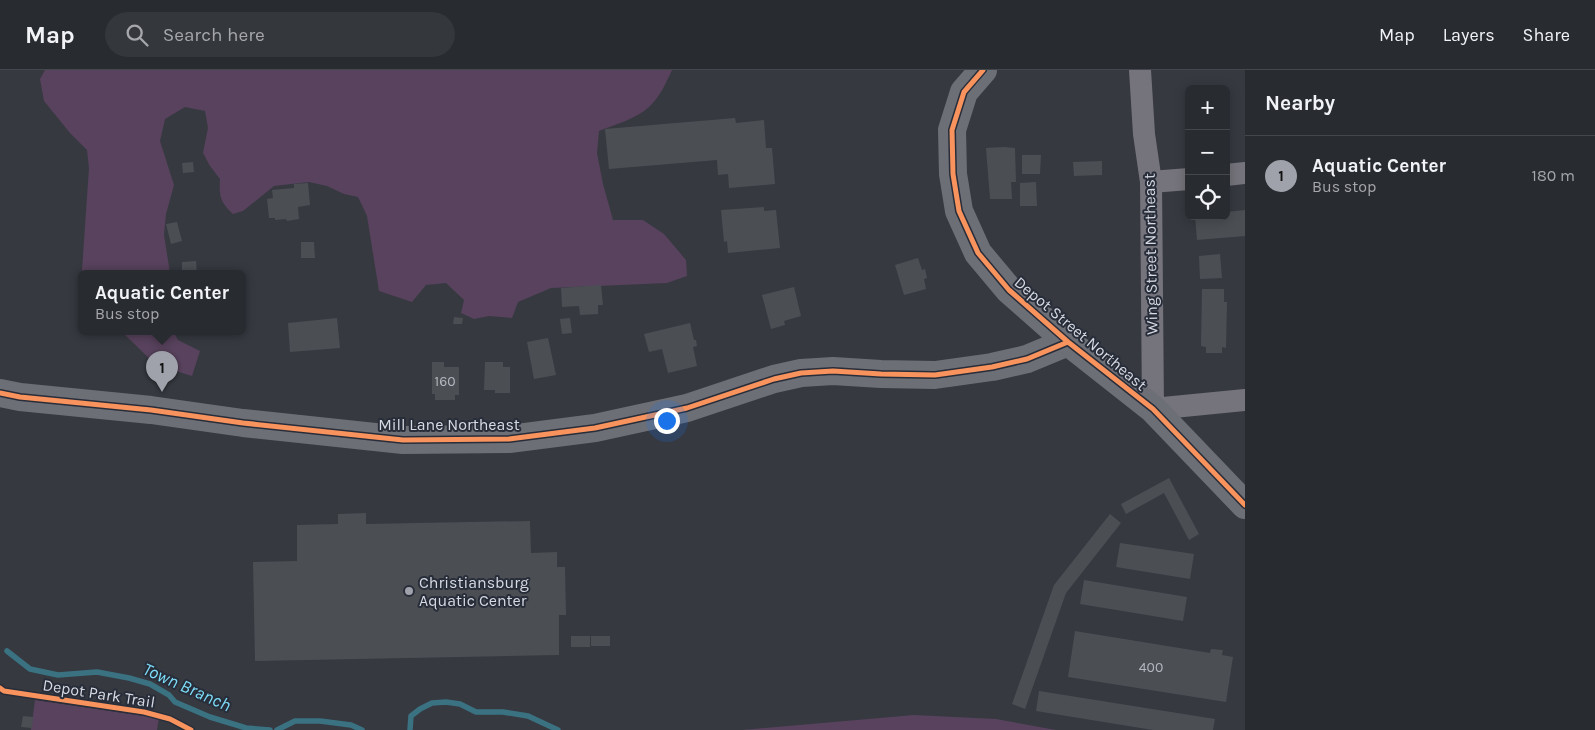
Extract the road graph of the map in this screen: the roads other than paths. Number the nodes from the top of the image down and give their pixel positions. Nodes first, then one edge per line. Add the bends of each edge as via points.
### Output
1 (983, 70) edge
2 (1140, 70) edge
3 (1245, 173) edge
4 (1230, 175) edge
5 (1185, 179) edge
6 (1151, 182) junction
7 (1068, 342) junction
8 (0, 393) edge
9 (1245, 400) edge
10 (1152, 409) junction
11 (1245, 505) edge

1 - 7 street, Depot Street Northeast via 964,92 952,130 953,174 959,211 978,253 1009,290
2 - 6 street, Wing Street Northeast
3 - 4 street
5 - 6 street
6 - 10 street, Wing Street Northeast
7 - 8 street, Mill Lane Northeast via 1027,359 935,375 833,370 801,373 774,378 678,410 595,428 509,439 403,440
7 - 10 street, Depot Street Northeast
9 - 10 street
10 - 11 street, Depot Street Northeast

